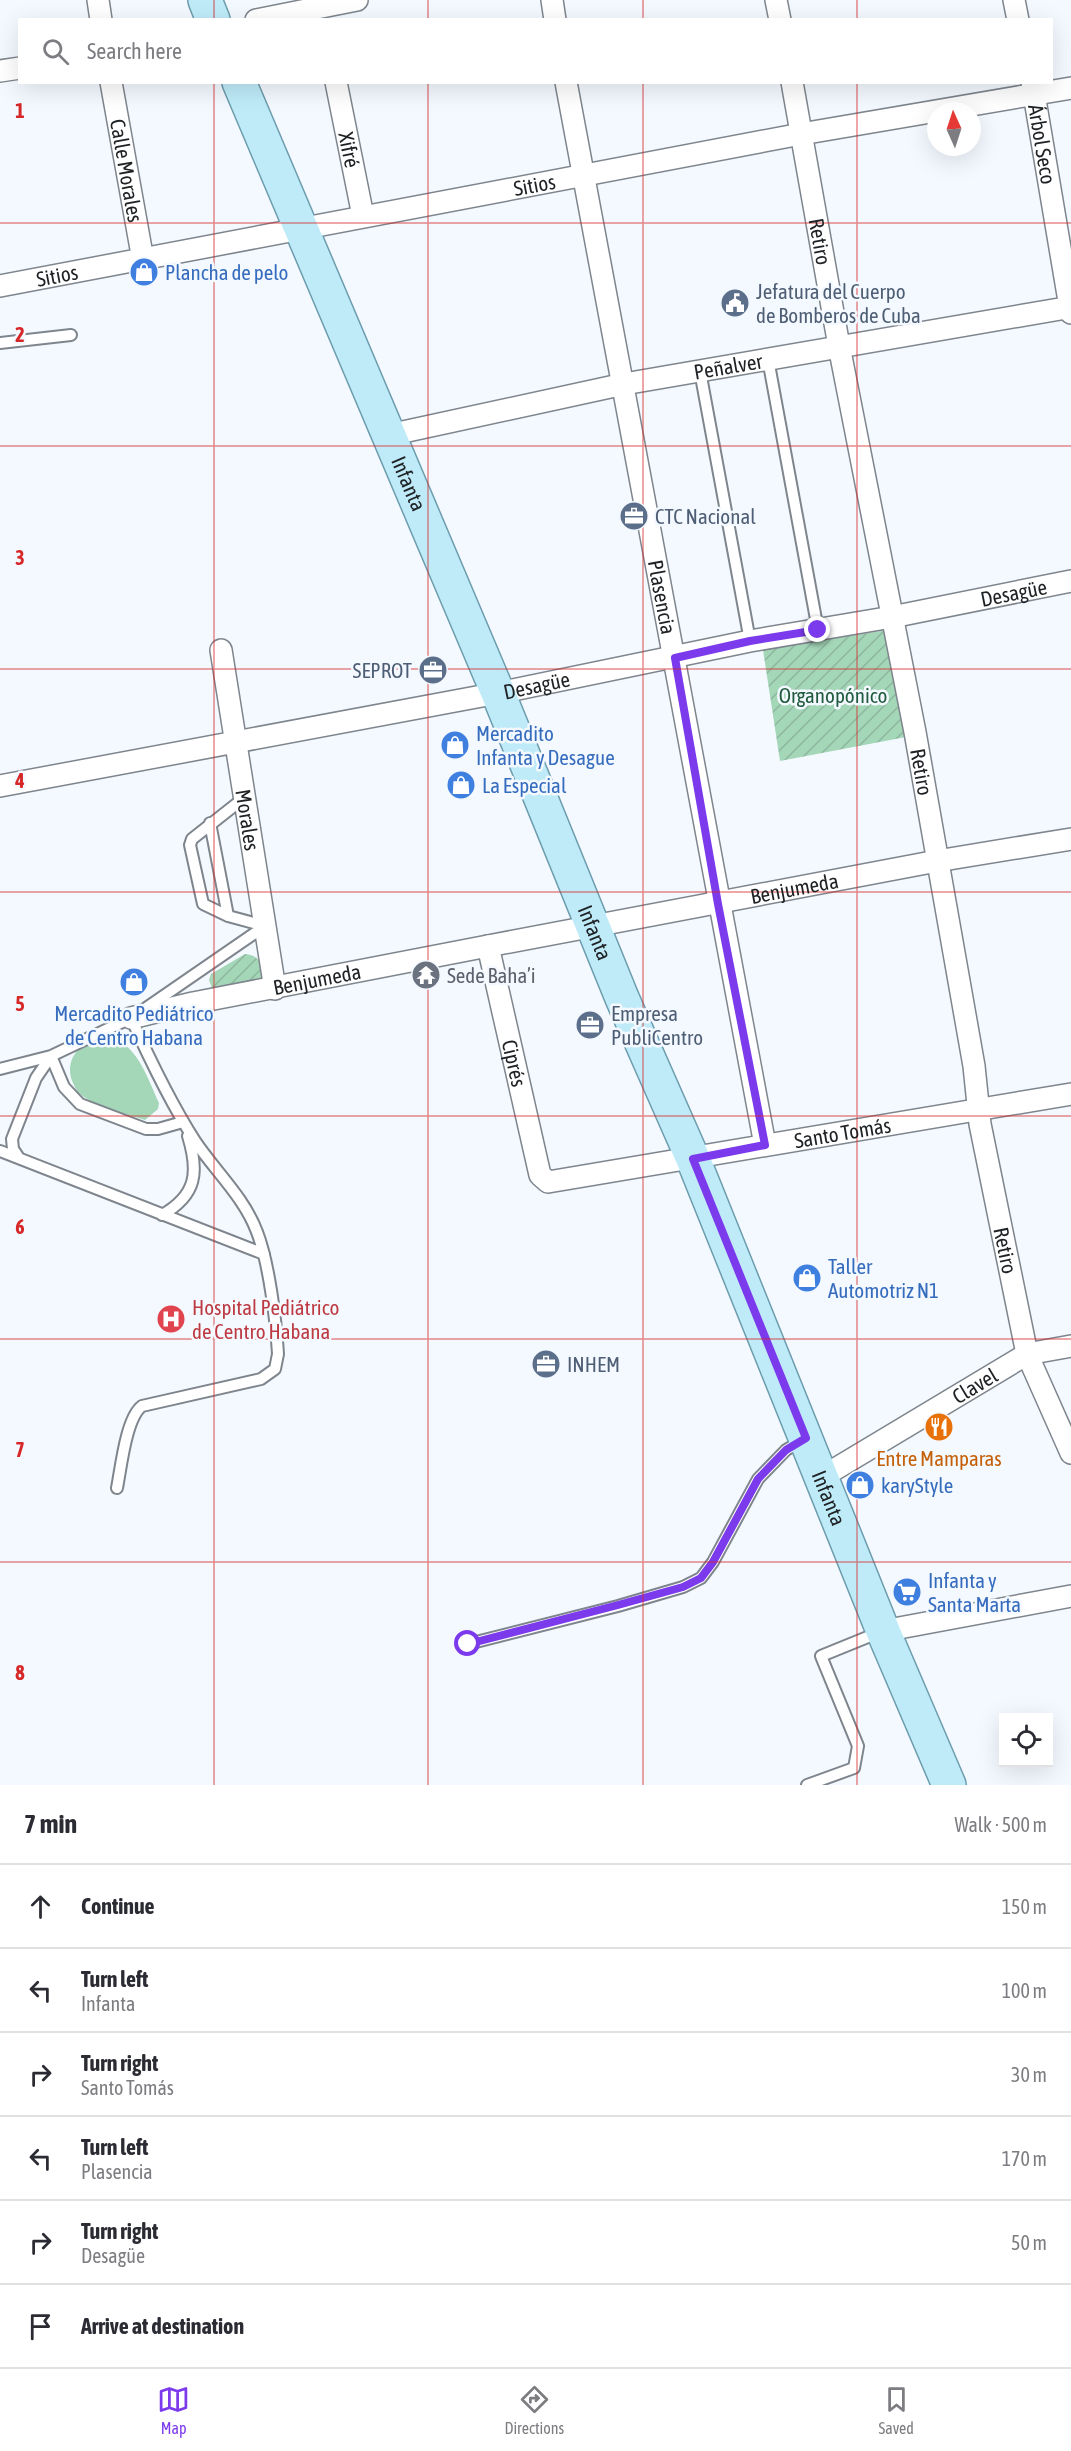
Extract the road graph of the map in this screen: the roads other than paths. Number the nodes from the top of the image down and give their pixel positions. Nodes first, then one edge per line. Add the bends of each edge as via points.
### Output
1 (98, 0) edge
2 (205, 0) edge
3 (357, 0) edge
4 (552, 0) edge
5 (776, 0) edge
6 (1014, 0) edge
7 (322, 9) edge
8 (101, 18) edge
9 (212, 18) edge
10 (268, 18) edge
11 (555, 18) edge
12 (780, 18) edge
13 (1018, 18) edge
14 (18, 68) edge
15 (0, 71) edge
16 (111, 84) edge
17 (240, 84) edge
18 (336, 84) edge
19 (566, 84) edge
20 (792, 84) edge
21 (1033, 88) edge
22 (1071, 88) edge
23 (801, 134) junction
24 (583, 175) junction
25 (363, 216) junction
26 (300, 228) junction
27 (143, 260) junction
28 (0, 286) edge
29 (1071, 309) edge
30 (71, 335) dead end
31 (0, 343) edge
32 (839, 346) junction
33 (768, 359) junction
34 (700, 371) junction
35 (624, 384) junction
36 (389, 435) junction
37 (1071, 581) edge
38 (892, 617) junction
39 (818, 630) junction
40 (750, 641) junction
41 (221, 650) dead end
42 (675, 658) junction
43 (498, 693) junction
44 (235, 741) junction
45 (0, 786) edge
46 (244, 798) junction
47 (210, 823) junction
48 (1071, 838) edge
49 (937, 861) junction
50 (718, 904) junction
51 (228, 916) junction
52 (265, 926) junction
53 (592, 927) junction
54 (488, 946) junction
55 (275, 989) junction
56 (131, 1018) junction
57 (51, 1056) junction
58 (0, 1070) edge
59 (1071, 1094) edge
60 (977, 1110) junction
61 (183, 1122) junction
62 (765, 1145) junction
63 (0, 1151) edge
64 (19, 1158) junction
65 (693, 1159) junction
66 (543, 1180) joint
67 (162, 1215) junction
68 (264, 1254) junction
69 (1071, 1346) edge
70 (1027, 1354) junction
71 (806, 1438) junction
72 (1071, 1453) edge
73 (822, 1477) junction
74 (117, 1488) dead end
75 (1071, 1596) edge
76 (884, 1631) junction
77 (468, 1644) dead end
78 (807, 1785) edge
79 (949, 1785) edge

1 - 8 street
2 - 9 main road
3 - 7 street
4 - 11 street
5 - 12 street
6 - 13 street
7 - 10 street
14 - 15 street
16 - 27 street, Calle Morales
17 - 26 main road, Infanta
18 - 25 street, Xifré
19 - 24 street, Plasencia
20 - 23 street, Retiro
21 - 22 street, Sitios
21 - 23 street, Sitios
21 - 29 street, Árbol Seco
23 - 24 street, Sitios
23 - 32 street, Retiro
24 - 25 street, Sitios
24 - 35 street, Plasencia
25 - 26 street, Sitios
26 - 27 street, Sitios
26 - 36 main road, Infanta
27 - 28 street, Sitios
29 - 32 street, Peñalver
30 - 31 lane
32 - 33 street, Peñalver
32 - 38 street, Retiro
33 - 34 street, Peñalver
33 - 39 lane
34 - 35 street, Peñalver
34 - 40 lane
35 - 36 street, Peñalver
35 - 42 street, Plasencia
36 - 43 main road, Infanta
37 - 38 street, Desagüe
38 - 39 street, Desagüe
38 - 49 street, Retiro
39 - 40 street, Desagüe
40 - 42 street, Desagüe
41 - 44 street, Morales
42 - 43 street, Desagüe
42 - 50 street, Plasencia
43 - 44 street, Desagüe
43 - 53 main road, Infanta
44 - 45 street, Desagüe
44 - 46 street, Morales
46 - 47 lane
46 - 52 street, Morales
47 - 51 lane
47 - 51 lane via 192,839 189,851 203,904
48 - 49 street, Benjumeda
49 - 50 street, Benjumeda
49 - 60 street, Retiro via 974,1066
50 - 53 street, Benjumeda
50 - 62 street, Plasencia
51 - 52 lane
52 - 55 street, Morales
52 - 56 lane
53 - 54 street, Benjumeda
53 - 65 main road, Infanta
54 - 55 street, Benjumeda
54 - 66 street, Ciprés
55 - 56 street, Benjumeda
56 - 57 lane
56 - 61 lane
57 - 58 lane
57 - 61 lane via 64,1087 80,1104 146,1129
57 - 64 lane via 36,1078 12,1139
59 - 60 street, Santo Tomás
60 - 62 street, Santo Tomás
60 - 70 street, Retiro
61 - 67 lane via 195,1165 193,1181 184,1200
61 - 68 lane via 246,1211
62 - 65 street, Santo Tomás
63 - 64 lane
64 - 67 lane
65 - 66 street, Santo Tomás
65 - 71 main road, Infanta
67 - 68 lane
68 - 74 lane via 278,1345 275,1369 261,1379 138,1409 130,1425
69 - 70 street, Clavel
70 - 72 street, Retiro
70 - 73 street, Clavel
71 - 73 main road, Infanta
71 - 77 lane via 786,1450 758,1479 701,1578 683,1587
73 - 76 main road, Infanta
75 - 76 street
76 - 78 lane via 821,1656 858,1746 854,1768
76 - 79 main road, Infanta

